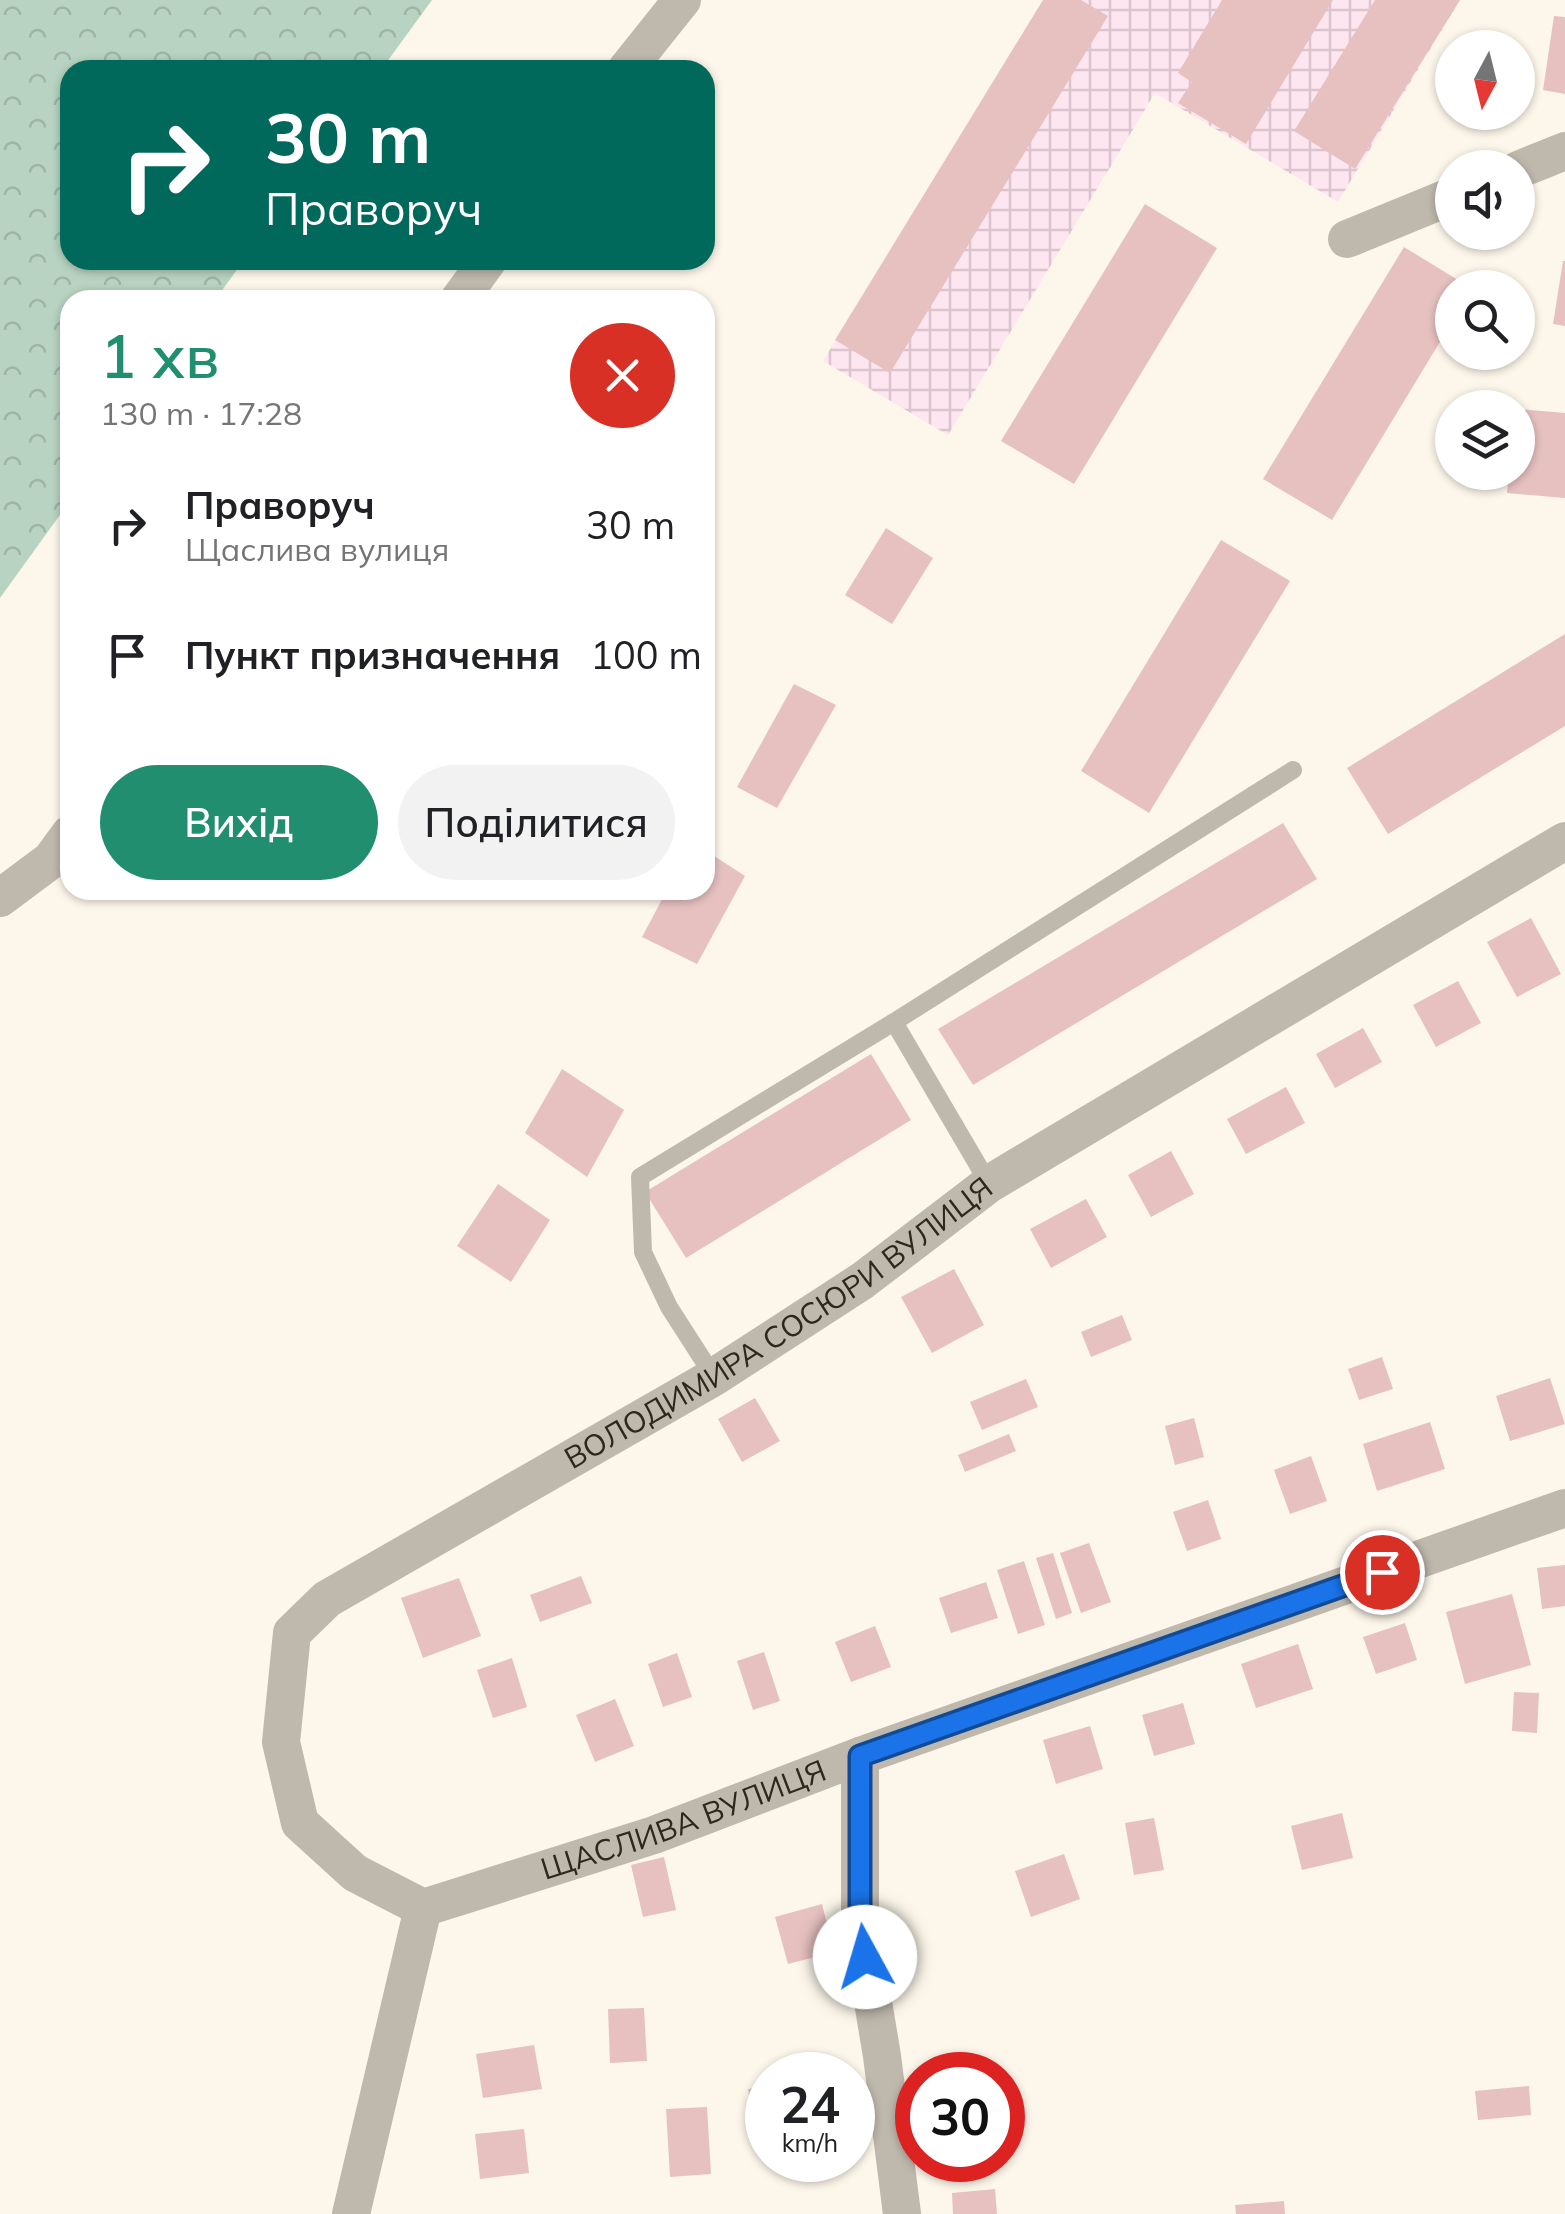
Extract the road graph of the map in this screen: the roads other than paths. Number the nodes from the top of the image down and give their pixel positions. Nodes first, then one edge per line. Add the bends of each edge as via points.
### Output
1 (682, 0) edge
2 (634, 60) edge
3 (1565, 151) edge
4 (1535, 163) edge
5 (1435, 203) edge
6 (1346, 239) dead end
7 (1293, 770) dead end
8 (1565, 841) edge
9 (60, 848) edge
10 (0, 898) edge
11 (894, 1022) junction
12 (990, 1184) junction
13 (714, 1377) junction
14 (1565, 1508) edge
15 (860, 1756) junction
16 (423, 1908) junction
17 (351, 2214) edge
18 (902, 2214) edge

1 - 2 street
3 - 4 street
5 - 6 street
7 - 11 lane
8 - 12 street, ВОЛОДИМИРА СОСЮРИ ВУЛИЦЯ
9 - 10 street
11 - 12 lane
11 - 13 lane via 640,1176 643,1252 669,1308
12 - 13 street, ВОЛОДИМИРА СОСЮРИ ВУЛИЦЯ via 862,1281
13 - 16 street, ВОЛОДИМИРА СОСЮРИ ВУЛИЦЯ via 326,1599 292,1632 281,1742 300,1823 354,1873
14 - 15 street, ЩАСЛИВА ВУЛИЦЯ
15 - 16 street, ЩАСЛИВА ВУЛИЦЯ via 654,1835
15 - 18 street via 860,1924
16 - 17 street

